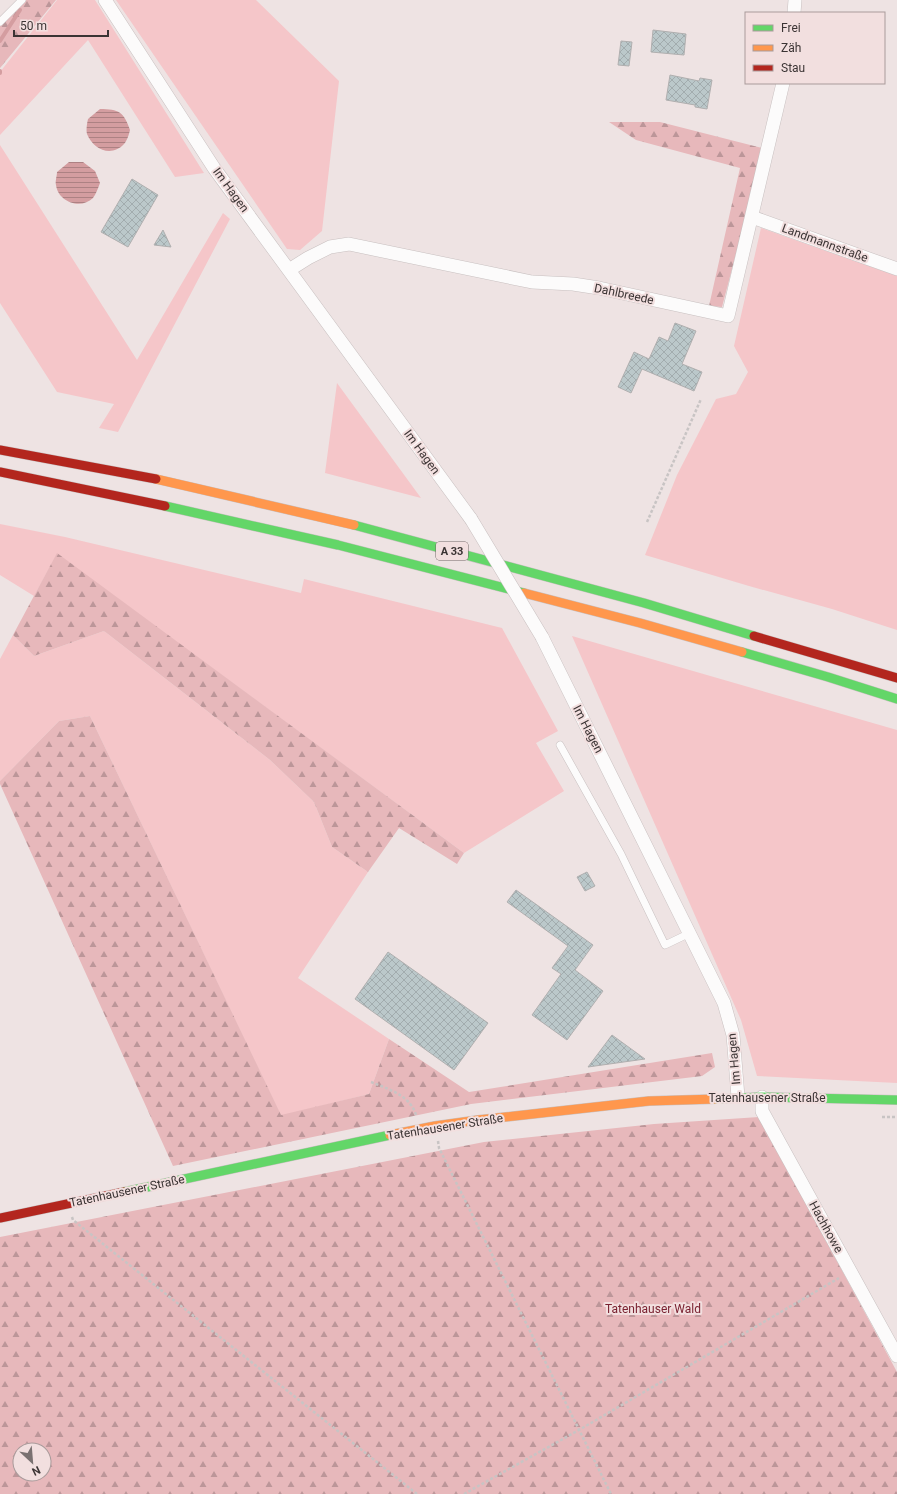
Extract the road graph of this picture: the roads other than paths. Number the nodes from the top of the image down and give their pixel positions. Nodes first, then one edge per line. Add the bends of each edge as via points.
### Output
1 (22, 0) edge
2 (105, 0) edge
3 (794, 0) edge
4 (794, 12) edge
5 (0, 22) edge
6 (783, 84) edge
7 (752, 217) junction
8 (897, 268) edge
9 (289, 270) junction
10 (0, 450) edge
11 (0, 472) edge
12 (897, 678) edge
13 (897, 699) edge
14 (560, 745) dead end
15 (690, 933) junction
16 (738, 1097) junction
17 (762, 1097) junction
18 (897, 1100) edge
19 (0, 1218) edge
20 (897, 1356) edge

1 - 5 lane
2 - 9 street, Im Hagen via 214,168
3 - 4 street
6 - 7 street, Dahlbreede
7 - 8 street, Landmannstraße
7 - 9 street, Dahlbreede via 728,316 599,288 532,282 350,244 330,247
9 - 15 street, Im Hagen, bridge via 471,519 542,637
10 - 12 main road, A 33 via 159,480 347,524 644,603
11 - 13 main road, A 33 via 338,545 640,623
14 - 15 lane via 624,860 666,945
15 - 16 street, Im Hagen via 724,1004 733,1035
16 - 17 main road, Tatenhausener Straße
16 - 19 main road, Tatenhausener Straße via 649,1101 478,1120 419,1130
17 - 18 main road, Tatenhausener Straße
17 - 20 street, Hachhowe via 762,1111

